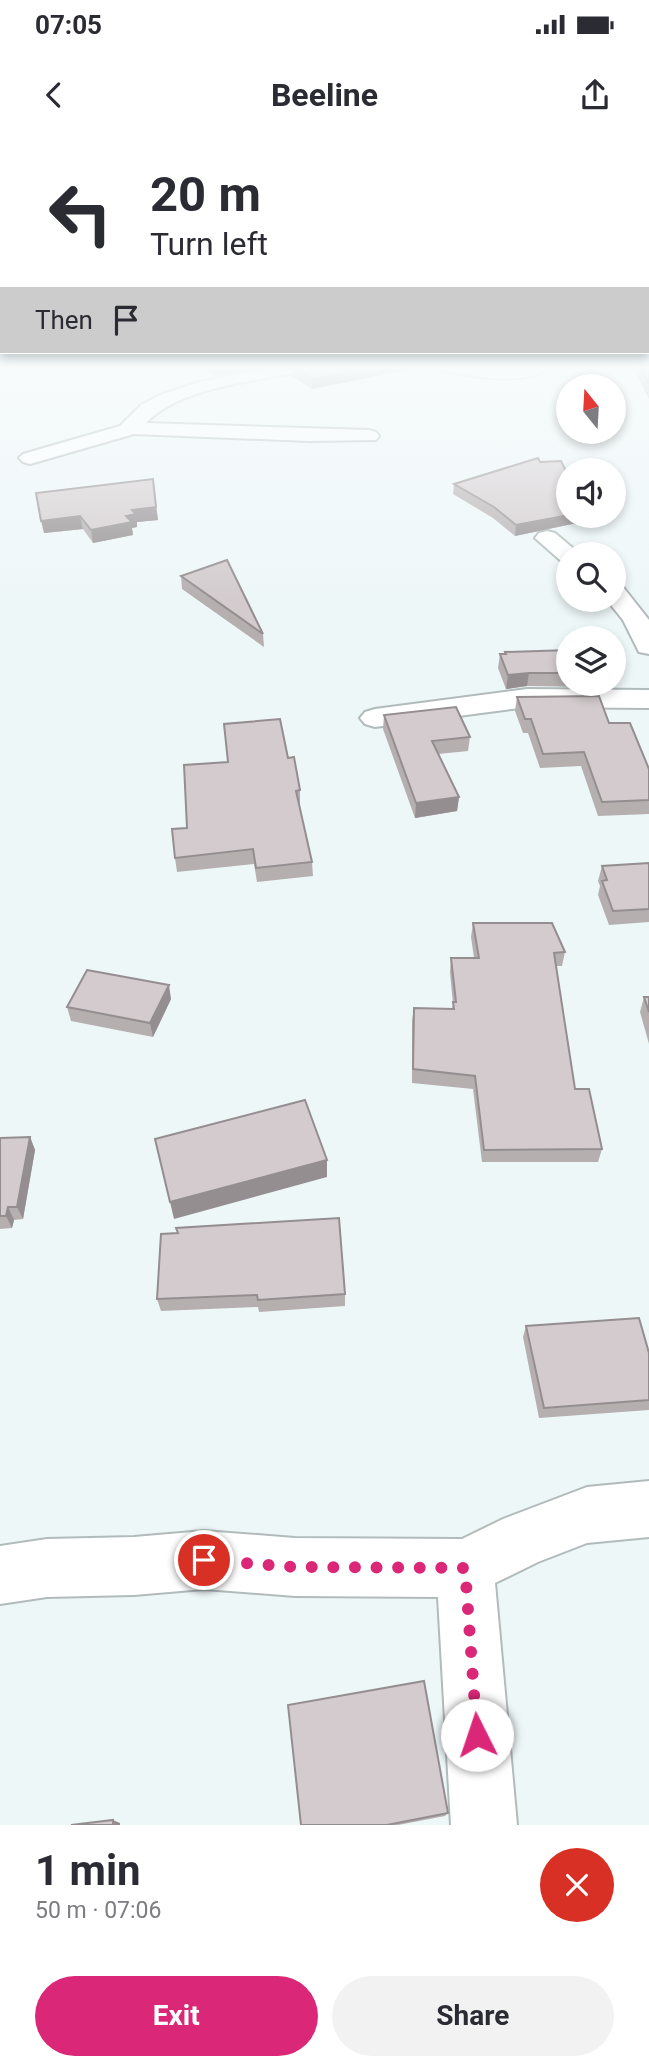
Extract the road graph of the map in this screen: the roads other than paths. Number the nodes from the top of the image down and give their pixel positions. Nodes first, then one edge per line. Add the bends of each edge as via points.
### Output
1 (75, 445) edge
2 (30, 458) dead end
3 (547, 538) dead end
4 (556, 545) edge
5 (626, 607) edge
6 (649, 646) edge
7 (649, 699) edge
8 (374, 718) dead end
9 (649, 1509) edge
10 (465, 1568) junction
11 (0, 1575) edge
12 (484, 1825) edge

1 - 2 street
3 - 4 street
5 - 6 street
7 - 8 street via 527,698
9 - 10 street via 587,1515
10 - 11 street via 295,1567 204,1560 47,1568
10 - 12 street

